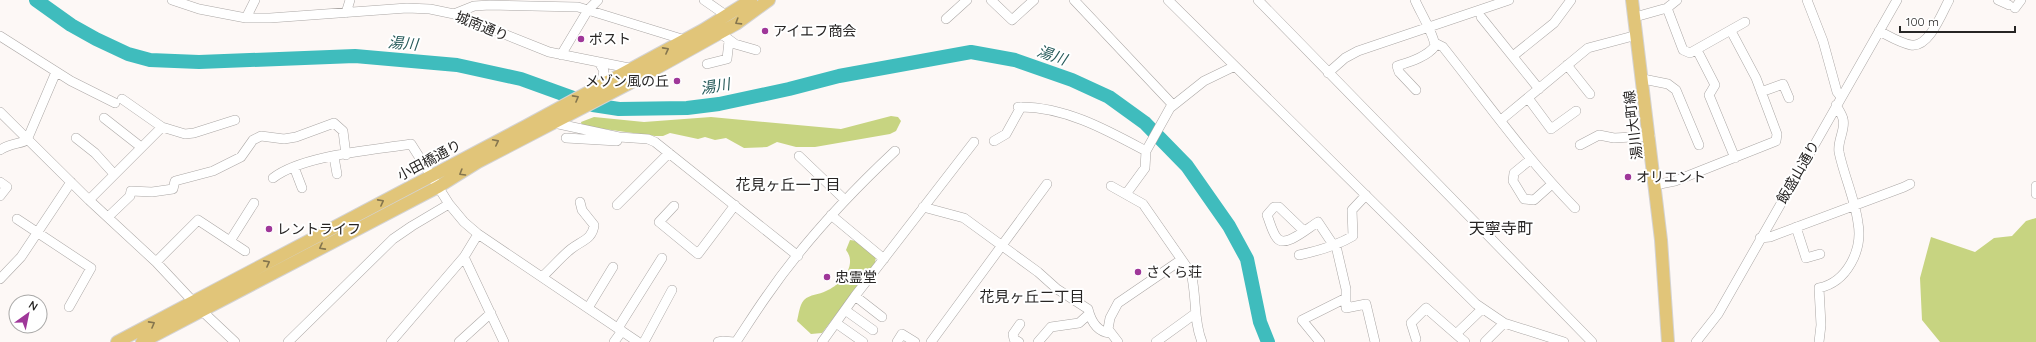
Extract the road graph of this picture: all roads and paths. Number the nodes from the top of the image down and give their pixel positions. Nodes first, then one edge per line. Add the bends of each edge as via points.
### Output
1 (172, 0) edge
2 (255, 0) edge
3 (350, 0) edge
4 (598, 0) edge
5 (704, 0) edge
6 (751, 0) edge
7 (770, 0) edge
8 (966, 0) edge
9 (992, 0) edge
10 (1034, 0) edge
11 (1074, 0) edge
12 (1168, 0) edge
13 (1258, 0) edge
14 (1415, 0) edge
15 (1509, 0) edge
16 (1571, 0) edge
17 (1632, 0) edge
18 (1677, 0) edge
19 (1807, 0) edge
20 (1897, 0) edge
21 (1949, 0) edge
22 (1998, 0) edge
23 (2021, 0) edge
24 (508, 2) edge
25 (578, 4) edge
26 (1667, 8) junction
27 (588, 10) junction
28 (346, 13) junction
29 (454, 14) junction
30 (727, 16) junction
31 (1481, 16) dead end
32 (246, 18) junction
33 (1635, 18) junction
34 (946, 19) dead end
35 (1745, 22) dead end
36 (1428, 28) junction
37 (1731, 31) junction
38 (1879, 31) junction
39 (1637, 34) junction
40 (0, 36) edge
41 (725, 37) junction
42 (685, 40) junction
43 (1435, 43) junction
44 (756, 50) dead end
45 (1697, 50) junction
46 (561, 55) junction
47 (1513, 56) junction
48 (599, 62) junction
49 (707, 64) dead end
50 (1567, 65) junction
51 (1235, 66) junction
52 (631, 68) junction
53 (56, 72) junction
54 (646, 73) junction
55 (1328, 73) junction
56 (1643, 79) junction
57 (601, 85) junction
58 (1539, 89) junction
59 (1416, 90) dead end
60 (1761, 92) junction
61 (1590, 94) dead end
62 (1841, 97) junction
63 (1528, 98) junction
64 (1789, 98) dead end
65 (1836, 105) junction
66 (1172, 107) junction
67 (1576, 110) dead end
68 (0, 112) edge
69 (104, 118) dead end
70 (235, 120) dead end
71 (1501, 120) junction
72 (556, 122) junction
73 (162, 127) junction
74 (1650, 136) junction
75 (76, 138) dead end
76 (566, 138) dead end
77 (27, 140) junction
78 (652, 141) junction
79 (994, 141) dead end
80 (974, 142) dead end
81 (1580, 145) dead end
82 (1699, 145) dead end
83 (141, 147) junction
84 (0, 150) edge
85 (895, 151) dead end
86 (1146, 152) junction
87 (669, 153) junction
88 (346, 155) junction
89 (799, 156) dead end
90 (334, 157) junction
91 (1735, 158) junction
92 (1531, 159) junction
93 (294, 167) junction
94 (114, 174) junction
95 (337, 174) dead end
96 (432, 176) junction
97 (273, 178) dead end
98 (0, 182) edge
99 (71, 182) junction
100 (1047, 184) dead end
101 (1552, 184) junction
102 (1910, 184) dead end
103 (1655, 185) junction
104 (1110, 186) dead end
105 (2036, 186) edge
106 (438, 187) junction
107 (302, 188) dead end
108 (1126, 194) junction
109 (2036, 194) edge
110 (1366, 195) junction
111 (0, 196) edge
112 (89, 200) junction
113 (845, 200) junction
114 (580, 202) dead end
115 (254, 203) dead end
116 (449, 204) junction
117 (617, 205) dead end
118 (735, 205) junction
119 (674, 206) dead end
120 (1854, 206) junction
121 (923, 207) junction
122 (1575, 208) dead end
123 (831, 215) junction
124 (108, 217) junction
125 (17, 220) dead end
126 (1796, 228) junction
127 (1304, 231) dead end
128 (38, 232) junction
129 (478, 234) junction
130 (1760, 238) junction
131 (230, 241) junction
132 (1003, 246) junction
133 (1335, 246) junction
134 (245, 251) dead end
135 (1820, 254) dead end
136 (1299, 255) dead end
137 (798, 256) junction
138 (464, 257) junction
139 (662, 258) dead end
140 (884, 259) junction
141 (1181, 260) junction
142 (156, 262) junction
143 (613, 267) dead end
144 (1, 276) edge
145 (542, 277) junction
146 (672, 290) dead end
147 (855, 296) junction
148 (1346, 298) junction
149 (193, 301) junction
150 (69, 307) dead end
151 (588, 308) junction
152 (1482, 309) junction
153 (201, 310) junction
154 (845, 310) junction
155 (1196, 313) junction
156 (491, 314) junction
157 (1089, 314) junction
158 (882, 317) dead end
159 (1504, 322) junction
160 (836, 323) junction
161 (1020, 324) dead end
162 (620, 330) junction
163 (873, 330) dead end
164 (1110, 333) junction
165 (1456, 334) junction
166 (1416, 339) dead end
167 (117, 342) edge
168 (142, 342) edge
169 (235, 342) edge
170 (288, 342) edge
171 (391, 342) edge
172 (459, 342) edge
173 (504, 342) edge
174 (614, 342) edge
175 (638, 342) edge
176 (644, 342) edge
177 (718, 342) edge
178 (735, 342) edge
179 (822, 342) edge
180 (862, 342) edge
181 (897, 342) edge
182 (915, 342) edge
183 (931, 342) edge
184 (1019, 342) edge
185 (1038, 342) edge
186 (1118, 342) edge
187 (1156, 342) edge
188 (1202, 342) edge
189 (1320, 342) edge
190 (1375, 342) edge
191 (1465, 342) edge
192 (1485, 342) edge
193 (1564, 342) edge
194 (1592, 342) edge
195 (1668, 342) edge
196 (1696, 342) edge
197 (1820, 342) edge

1 - 32 street, 城南通り via 212,12
2 - 32 street
3 - 28 street
4 - 27 street
5 - 30 street
6 - 30 main road, 小田橋通り
7 -> 41 main road, 小田橋通り via 736,24
8 - 34 street
9 - 10 street via 1012,20
11 - 66 street
12 - 51 street
13 - 55 street
14 - 36 street
15 - 36 street
16 - 47 street via 1554,23
17 - 33 main road, 湯川大町線
18 - 26 street
19 - 62 street via 1837,92
20 - 38 street, 飯盛山通り
21 - 38 street via 1930,34 1921,42 1911,45
22 - 23 street via 2012,7
24 - 25 street
24 - 29 street via 474,6
25 - 27 street
26 - 33 street
26 - 45 street via 1683,50 1690,53
27 - 42 street
27 - 46 street
28 - 29 street, 城南通り via 417,8
28 - 32 street, 城南通り
29 - 46 street, 城南通り
30 - 42 main road, 小田橋通り
31 - 47 street
33 - 39 main road, 湯川大町線
35 - 37 street
36 - 43 street
36 - 55 street via 1351,54
37 - 45 street
37 - 60 street
38 - 62 street, 飯盛山通り
39 - 50 street via 1588,48
39 - 56 main road, 湯川大町線
40 - 53 street
41 - 44 street via 735,44
41 - 49 street via 727,59
41 - 54 main road, 小田橋通り
52 -> 42 main road, 小田橋通り
43 - 59 street via 1429,52 1397,66 1399,72
43 - 71 street via 1443,47
45 - 91 street via 1715,85 1709,95
46 - 48 street, 城南通り
47 - 58 street
48 - 52 street, 城南通り
48 - 57 street via 604,75
50 - 58 street
50 - 61 street
51 - 66 street via 1204,81
51 - 110 street
52 - 54 street, 城南通り
52 - 57 main road, 小田橋通り
53 - 73 street via 119,101
53 - 77 street
54 - 72 main road, 小田橋通り
55 - 194 street
56 - 74 main road, 湯川大町線
56 - 82 street via 1668,84 1676,90
96 -> 57 main road, 小田橋通り
58 - 63 street
60 - 64 street via 1783,84
60 - 91 street via 1777,139
62 - 65 street, 飯盛山通り
63 - 67 street via 1551,129
63 - 71 street
65 - 120 street via 1843,118 1838,149
65 - 130 street, 飯盛山通り
66 - 86 street
68 - 77 street
69 - 83 street
70 - 73 street via 185,134
71 - 92 street
72 - 78 street via 619,137
72 -> 106 main road, 小田橋通り via 478,162
73 - 83 street
74 - 81 street via 1614,138 1599,135
74 - 103 main road, 湯川大町線
75 - 94 street
76 - 78 street via 651,144
77 - 84 street via 7,145
77 - 99 street
78 - 87 street
79 - 86 street via 1006,134 1020,107 1077,118 1104,129
80 - 121 street
83 - 94 street
85 - 113 street
86 - 108 street via 1145,168
87 - 117 street
87 - 118 street
88 - 90 street
88 - 96 street via 411,144
88 - 124 street via 343,131 334,122 296,137 284,139 261,136 253,140 241,156 213,171 175,180 173,189 131,191 130,196
89 - 113 street
90 - 93 street
90 - 95 street
91 - 103 street via 1675,181
92 - 101 street
92 - 101 street via 1514,173 1513,181 1524,199 1534,200
93 - 97 street
93 - 107 street
94 - 112 street
96 - 106 street
149 -> 96 main road, 小田橋通り
98 - 111 street via 7,187
99 - 112 street
99 - 128 street
100 - 132 street
101 - 122 street
102 - 120 street
103 - 195 main road, 湯川大町線
104 - 108 street
105 - 109 street
106 - 116 street
106 -> 153 main road, 小田橋通り
108 - 141 street via 1143,204
110 - 133 street via 1352,210 1353,236
110 - 152 street
112 - 124 street
113 - 123 street
114 - 145 street via 582,210 594,225 593,232
115 - 131 street
116 - 129 street
116 - 170 street via 393,239
118 - 119 street via 698,254 659,222
118 - 137 street
120 - 126 street
120 - 197 street via 1859,235 1850,266 1840,278 1819,288
121 - 132 street via 962,216
121 - 140 street
123 - 137 street
123 - 140 street
124 - 142 street
125 - 128 street
126 - 130 street
126 - 135 street via 1806,258
127 - 133 street via 1318,222
128 - 144 street via 21,257
128 - 150 street via 91,268
129 - 138 street
129 - 145 street
130 - 196 street, 飯盛山通り via 1718,314
131 - 134 street
131 - 142 street via 198,220
132 - 157 street via 1057,289 1088,309
132 - 183 street
133 - 136 street
133 - 148 street
137 - 178 street
138 - 156 street
138 - 171 street
139 - 162 street
140 - 147 street
141 - 155 street via 1191,273
141 - 164 street via 1118,304 1110,318
142 - 149 street
143 - 151 street
145 - 151 street
146 - 176 street
147 - 154 street
147 - 158 street
148 - 189 street via 1302,320
148 - 190 street via 1346,308 1366,304
149 - 153 street
167 -> 149 main road, 小田橋通り
151 - 162 street
152 - 159 street
152 - 165 street
153 - 168 main road, 小田橋通り
153 - 169 street
154 - 160 street
154 - 163 street
155 - 187 street
155 - 188 street via 1196,323
156 - 172 street
156 - 173 street
157 - 164 street via 1098,328
157 - 185 street via 1079,323 1051,327
159 - 192 street
159 - 193 street
160 - 179 street
160 - 180 street
161 - 184 street via 1013,334 1014,339
162 - 174 street
162 - 175 street
164 - 186 street
165 - 166 street via 1426,308 1412,323
165 - 191 street
177 - 178 street
181 - 182 street via 902,334

